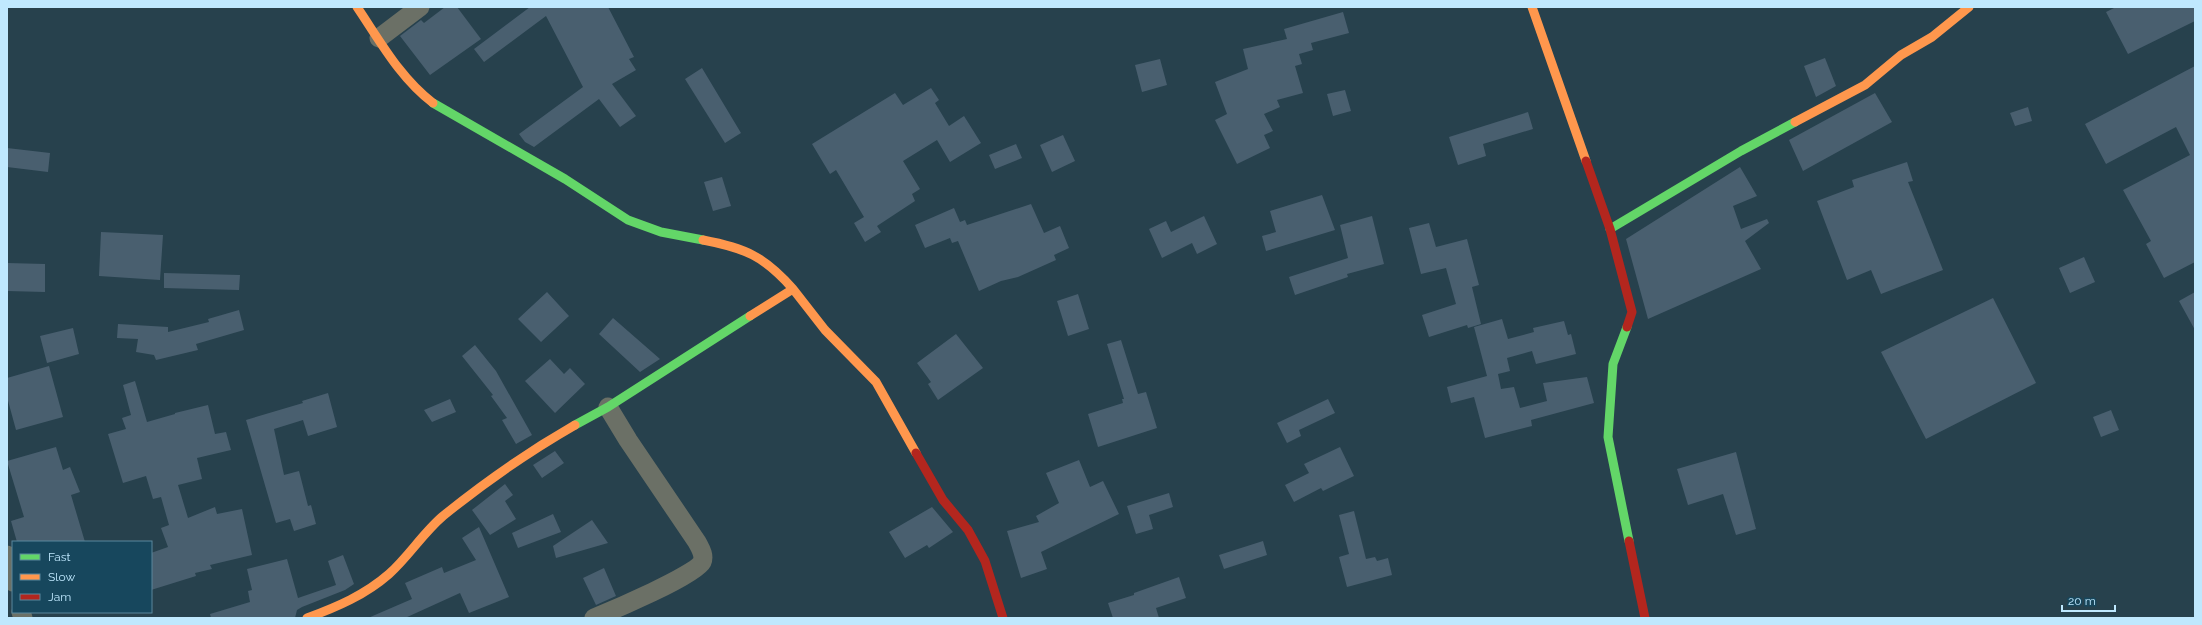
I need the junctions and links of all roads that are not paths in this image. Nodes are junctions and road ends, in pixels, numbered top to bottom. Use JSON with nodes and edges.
{"nodes":[{"id":1,"x":357,"y":7,"type":"edge"},
{"id":2,"x":420,"y":7,"type":"edge"},
{"id":3,"x":1532,"y":7,"type":"edge"},
{"id":4,"x":1969,"y":7,"type":"edge"},
{"id":5,"x":379,"y":38,"type":"junction"},
{"id":6,"x":1610,"y":229,"type":"junction"},
{"id":7,"x":793,"y":289,"type":"junction"},
{"id":8,"x":608,"y":407,"type":"junction"},
{"id":9,"x":7,"y":555,"type":"edge"},
{"id":10,"x":12,"y":578,"type":"edge"},
{"id":11,"x":307,"y":618,"type":"edge"},
{"id":12,"x":594,"y":618,"type":"edge"},
{"id":13,"x":1003,"y":618,"type":"edge"},
{"id":14,"x":1645,"y":618,"type":"edge"}],
"edges":[{"from":1,"to":5,"type":"street"},
{"from":2,"to":5,"type":"street"},
{"from":3,"to":6,"type":"street"},
{"from":4,"to":6,"type":"street"},
{"from":5,"to":7,"type":"street"},
{"from":6,"to":14,"type":"street"},
{"from":7,"to":8,"type":"street"},
{"from":7,"to":13,"type":"street"},
{"from":8,"to":11,"type":"street"},
{"from":8,"to":12,"type":"street"},
{"from":9,"to":10,"type":"street"}]}
